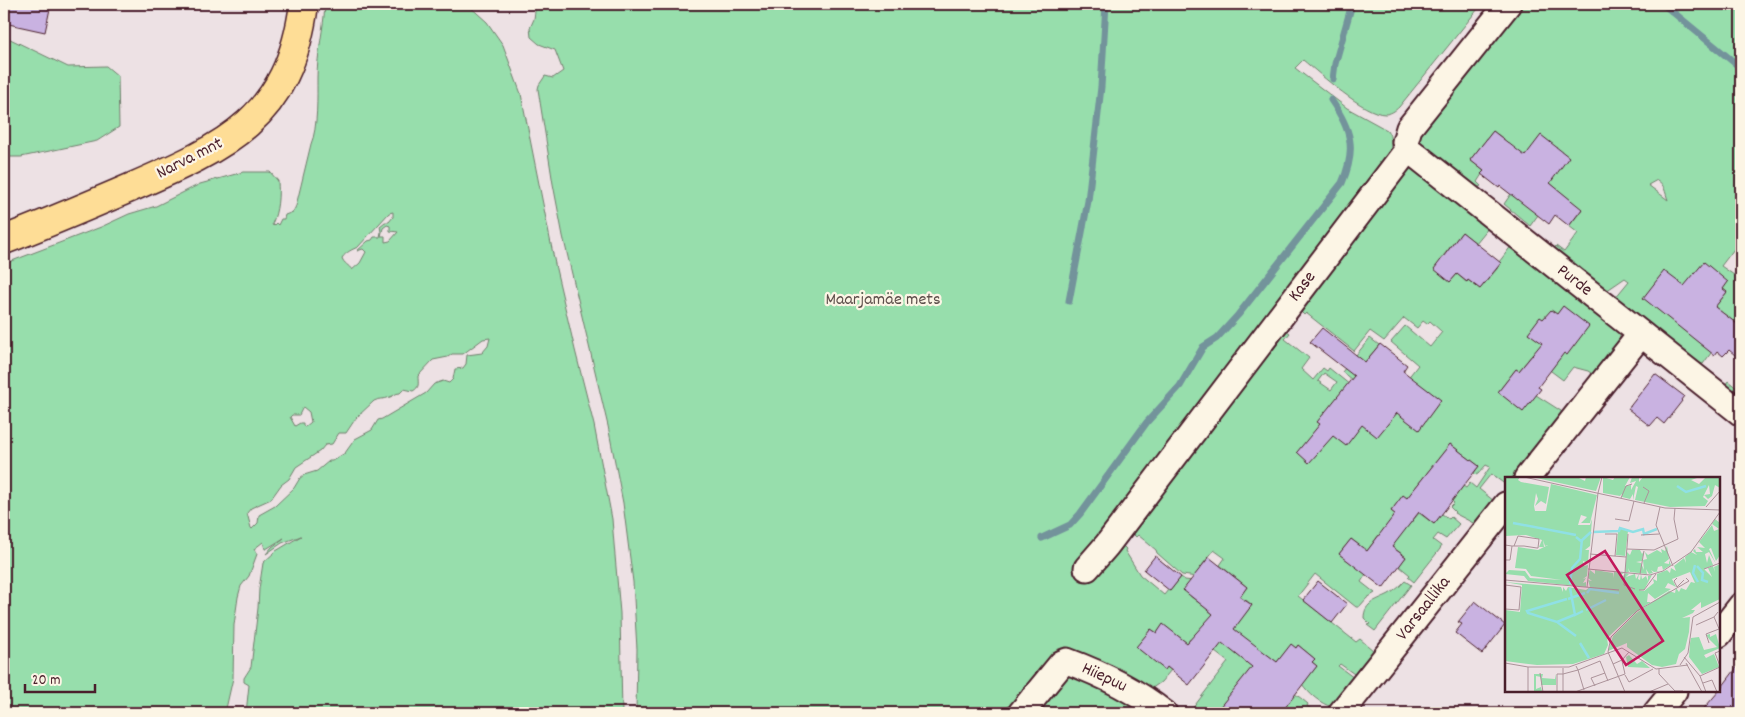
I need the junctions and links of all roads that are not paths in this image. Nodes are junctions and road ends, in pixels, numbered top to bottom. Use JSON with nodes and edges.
{"nodes":[{"id":1,"x":304,"y":4,"type":"edge"},
{"id":2,"x":1508,"y":4,"type":"edge"},
{"id":3,"x":1408,"y":150,"type":"junction"},
{"id":4,"x":4,"y":240,"type":"edge"},
{"id":5,"x":1641,"y":334,"type":"junction"},
{"id":6,"x":1741,"y":413,"type":"edge"},
{"id":7,"x":1528,"y":477,"type":"edge"},
{"id":8,"x":1505,"y":506,"type":"edge"},
{"id":9,"x":1087,"y":568,"type":"dead end"},
{"id":10,"x":1741,"y":606,"type":"edge"},
{"id":11,"x":1720,"y":633,"type":"edge"},
{"id":12,"x":1673,"y":692,"type":"edge"},
{"id":13,"x":1021,"y":713,"type":"edge"},
{"id":14,"x":1164,"y":713,"type":"edge"},
{"id":15,"x":1341,"y":713,"type":"edge"},
{"id":16,"x":1656,"y":713,"type":"edge"}],
"edges":[{"from":1,"to":4,"type":"main road","name":"Narva mnt"},
{"from":2,"to":3,"type":"street"},
{"from":3,"to":5,"type":"street","name":"Purde"},
{"from":3,"to":9,"type":"street","name":"Kase"},
{"from":5,"to":6,"type":"street","name":"Purde"},
{"from":5,"to":7,"type":"street"},
{"from":8,"to":15,"type":"street","name":"Varsaallika"},
{"from":10,"to":11,"type":"street"},
{"from":12,"to":16,"type":"street"},
{"from":13,"to":14,"type":"street","name":"Hiiepuu"}]}
